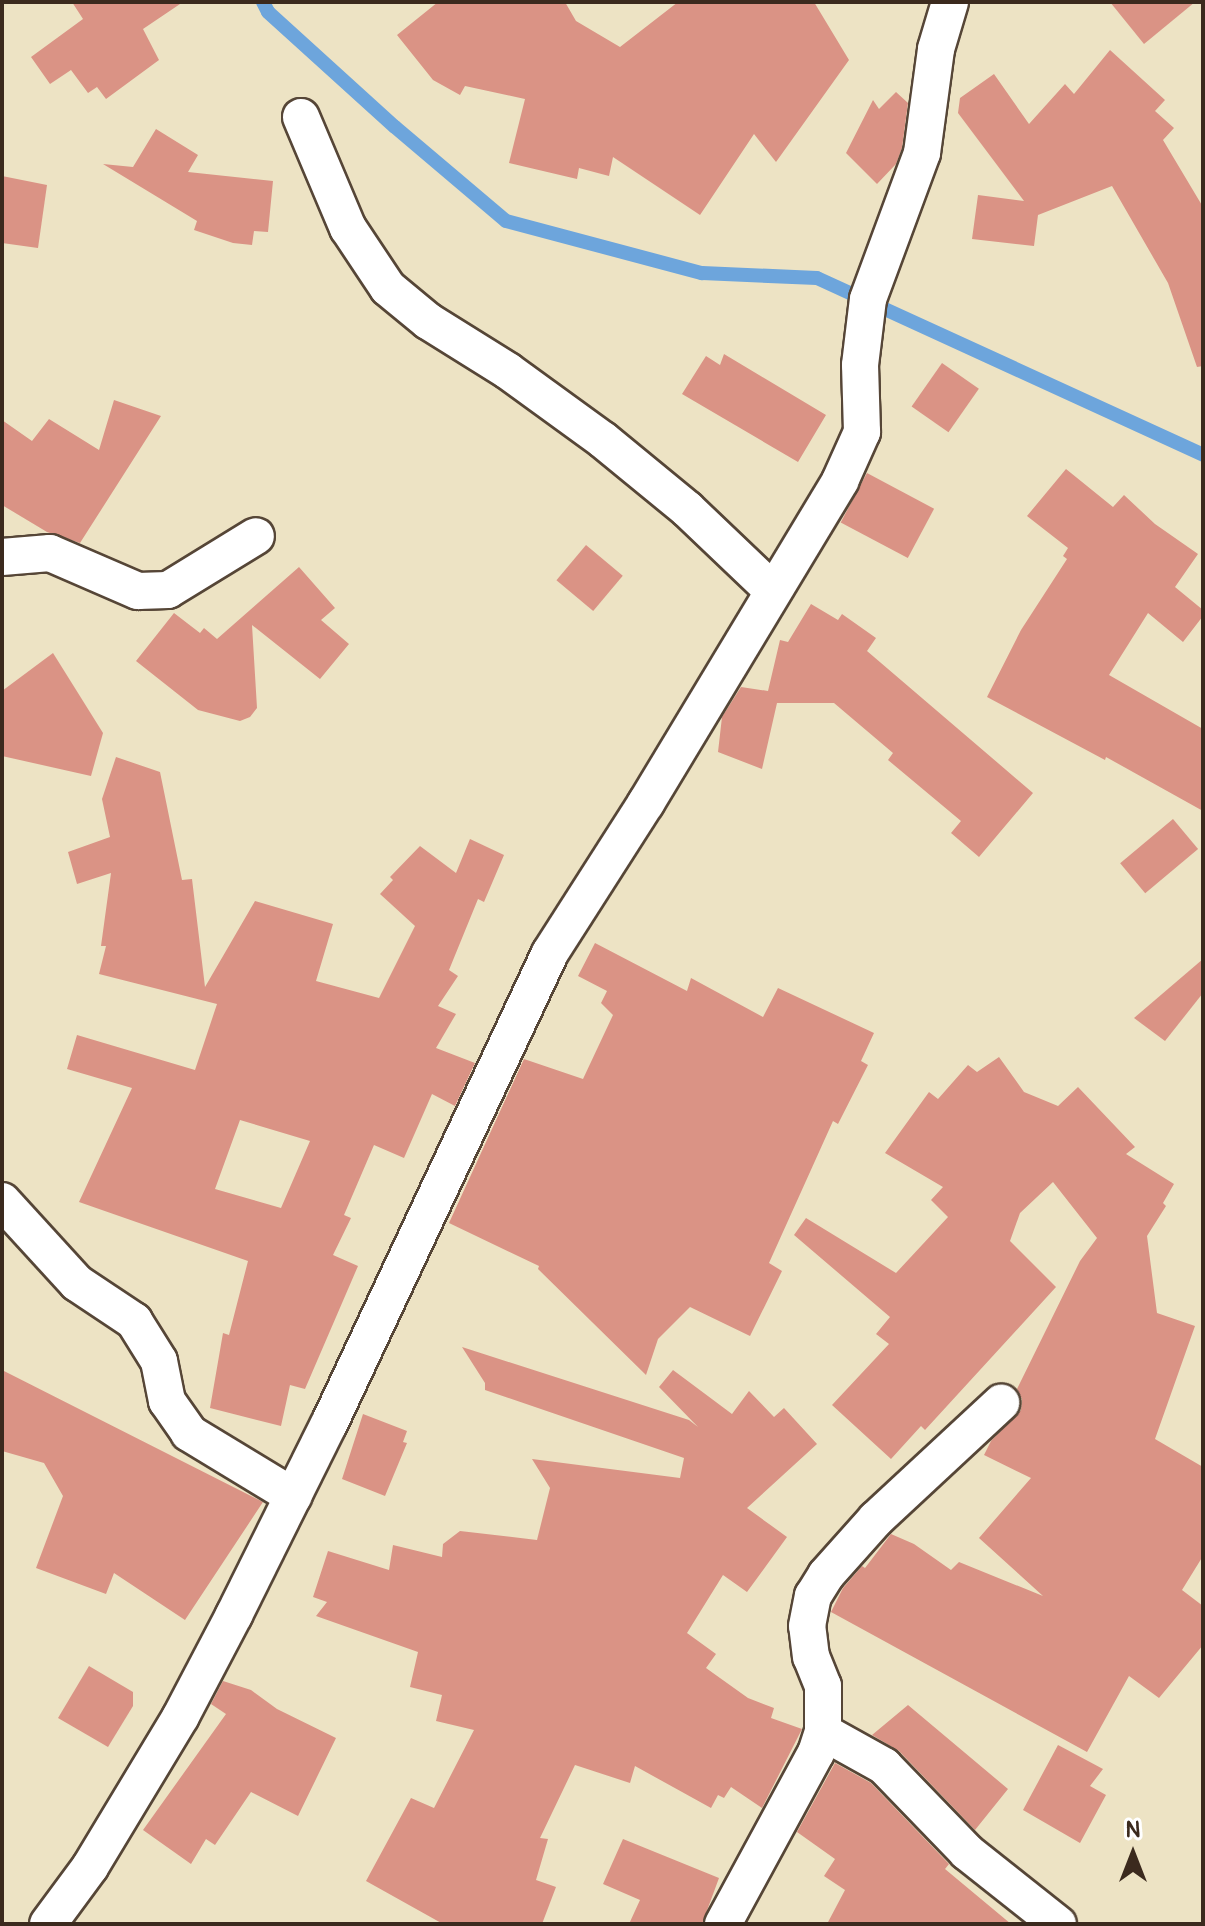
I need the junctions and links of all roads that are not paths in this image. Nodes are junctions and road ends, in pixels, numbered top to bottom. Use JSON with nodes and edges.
{"nodes":[{"id":1,"x":950,"y":2,"type":"edge"},
{"id":2,"x":301,"y":117,"type":"dead end"},
{"id":3,"x":256,"y":536,"type":"dead end"},
{"id":4,"x":2,"y":557,"type":"edge"},
{"id":5,"x":772,"y":590,"type":"junction"},
{"id":6,"x":2,"y":1201,"type":"edge"},
{"id":7,"x":1001,"y":1403,"type":"dead end"},
{"id":8,"x":293,"y":1496,"type":"junction"},
{"id":9,"x":823,"y":1732,"type":"junction"},
{"id":10,"x":48,"y":1924,"type":"edge"},
{"id":11,"x":723,"y":1924,"type":"edge"},
{"id":12,"x":1058,"y":1924,"type":"edge"}],
"edges":[{"from":1,"to":5,"type":"street"},
{"from":2,"to":5,"type":"street"},
{"from":3,"to":4,"type":"street"},
{"from":5,"to":8,"type":"street"},
{"from":6,"to":8,"type":"street"},
{"from":7,"to":9,"type":"street"},
{"from":8,"to":10,"type":"street"},
{"from":9,"to":11,"type":"street"},
{"from":9,"to":12,"type":"street"}]}
